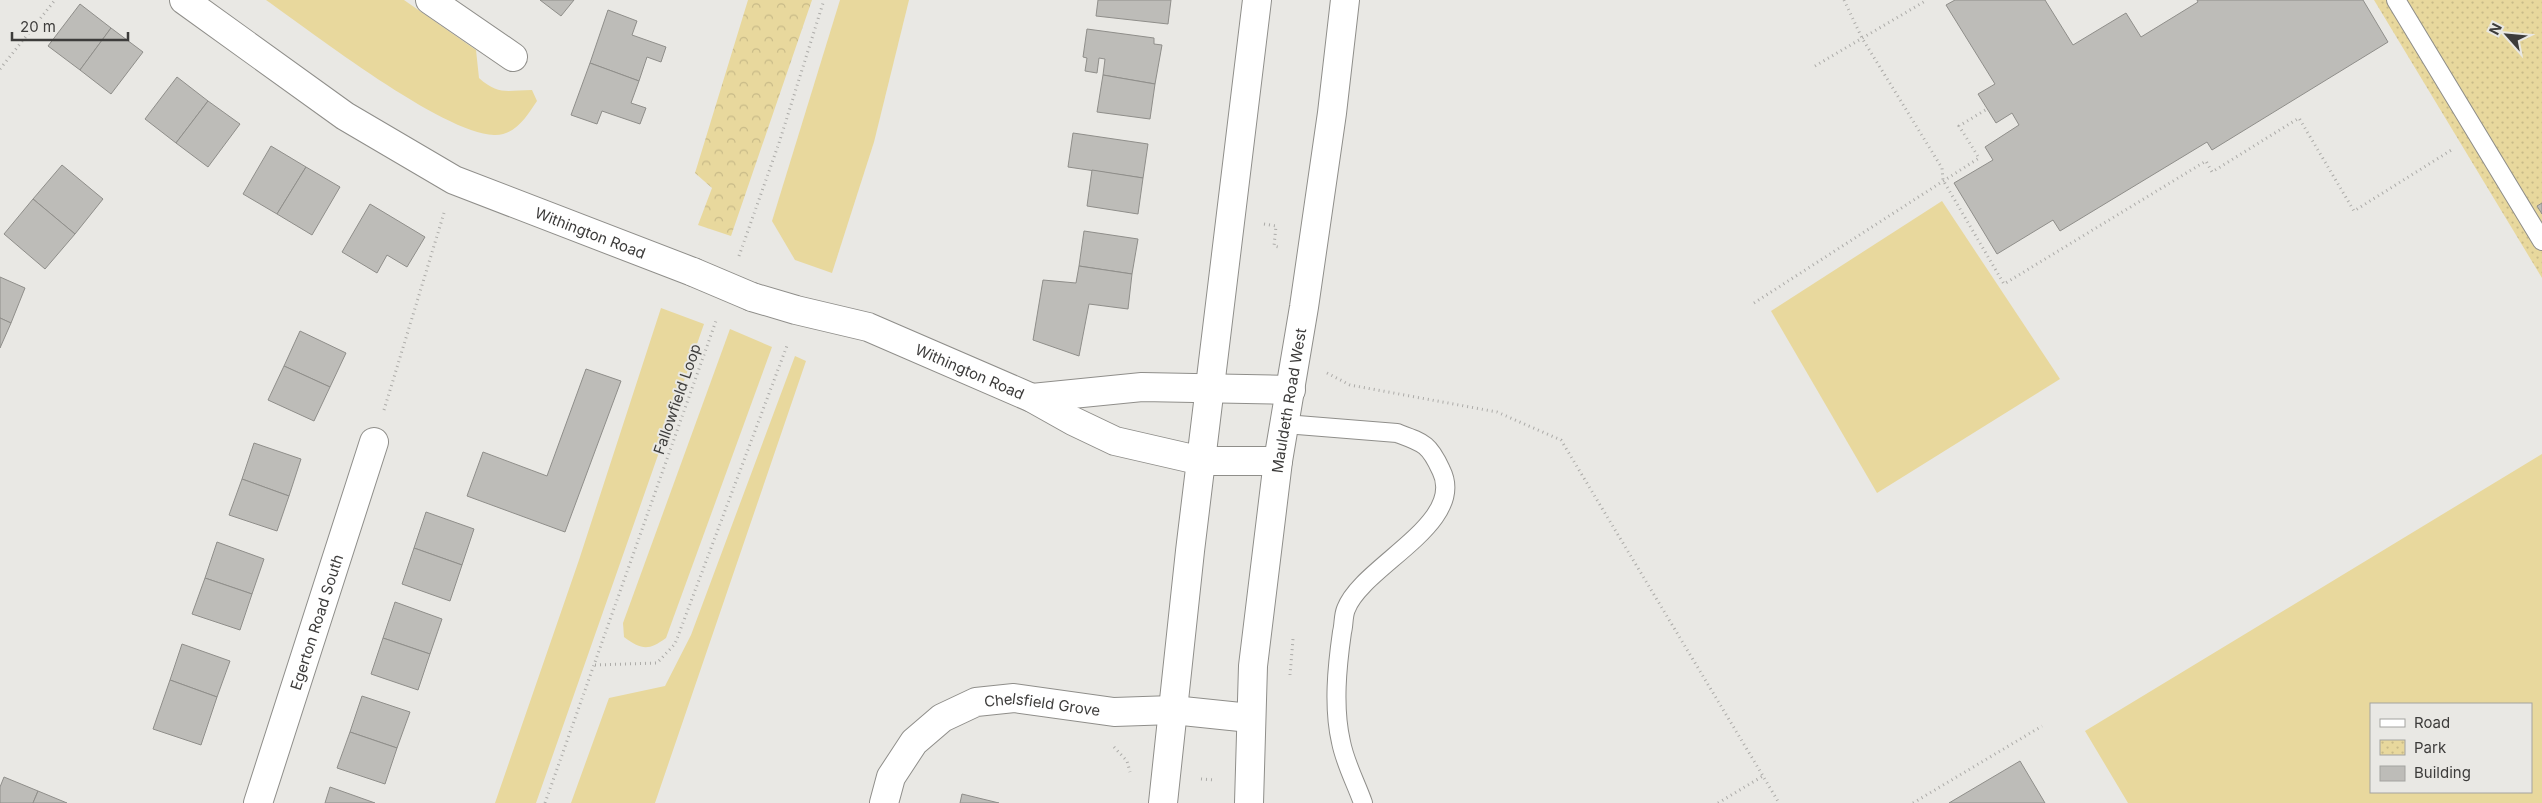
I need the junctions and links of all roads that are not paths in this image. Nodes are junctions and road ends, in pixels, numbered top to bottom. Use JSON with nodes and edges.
{"nodes":[{"id":1,"x":184,"y":0,"type":"edge"},
{"id":2,"x":430,"y":0,"type":"edge"},
{"id":3,"x":1257,"y":0,"type":"edge"},
{"id":4,"x":1344,"y":0,"type":"edge"},
{"id":5,"x":2396,"y":0,"type":"edge"},
{"id":6,"x":513,"y":57,"type":"dead end"},
{"id":7,"x":2542,"y":241,"type":"edge"},
{"id":8,"x":1208,"y":390,"type":"junction"},
{"id":9,"x":1291,"y":390,"type":"junction"},
{"id":10,"x":1032,"y":398,"type":"junction"},
{"id":11,"x":1285,"y":424,"type":"junction"},
{"id":12,"x":374,"y":442,"type":"road end"},
{"id":13,"x":1202,"y":460,"type":"junction"},
{"id":14,"x":1278,"y":461,"type":"junction"},
{"id":15,"x":1173,"y":710,"type":"junction"},
{"id":16,"x":1250,"y":718,"type":"junction"},
{"id":17,"x":258,"y":803,"type":"edge"},
{"id":18,"x":884,"y":803,"type":"edge"},
{"id":19,"x":1163,"y":803,"type":"edge"},
{"id":20,"x":1249,"y":803,"type":"edge"},
{"id":21,"x":1363,"y":803,"type":"edge"}],
"edges":[{"from":1,"to":10,"type":"street","name":"Withington Road","bridge":true},
{"from":2,"to":6,"type":"street"},
{"from":3,"to":8,"type":"street"},
{"from":4,"to":9,"type":"street","name":"Mauldeth Road West"},
{"from":5,"to":7,"type":"lane"},
{"from":8,"to":9,"type":"street","name":"Withington Road"},
{"from":8,"to":10,"type":"street","name":"Withington Road"},
{"from":8,"to":13,"type":"street"},
{"from":9,"to":11,"type":"street","name":"Mauldeth Road West"},
{"from":10,"to":13,"type":"street","name":"Withington Road"},
{"from":11,"to":14,"type":"street","name":"Mauldeth Road West"},
{"from":11,"to":21,"type":"lane"},
{"from":12,"to":17,"type":"street","name":"Egerton Road South"},
{"from":13,"to":14,"type":"street","name":"Withington Road"},
{"from":13,"to":15,"type":"street"},
{"from":14,"to":16,"type":"street","name":"Mauldeth Road West"},
{"from":15,"to":16,"type":"street","name":"Chelsfield Grove"},
{"from":15,"to":18,"type":"street","name":"Chelsfield Grove"},
{"from":15,"to":19,"type":"street"},
{"from":16,"to":20,"type":"street","name":"Mauldeth Road West"}]}
